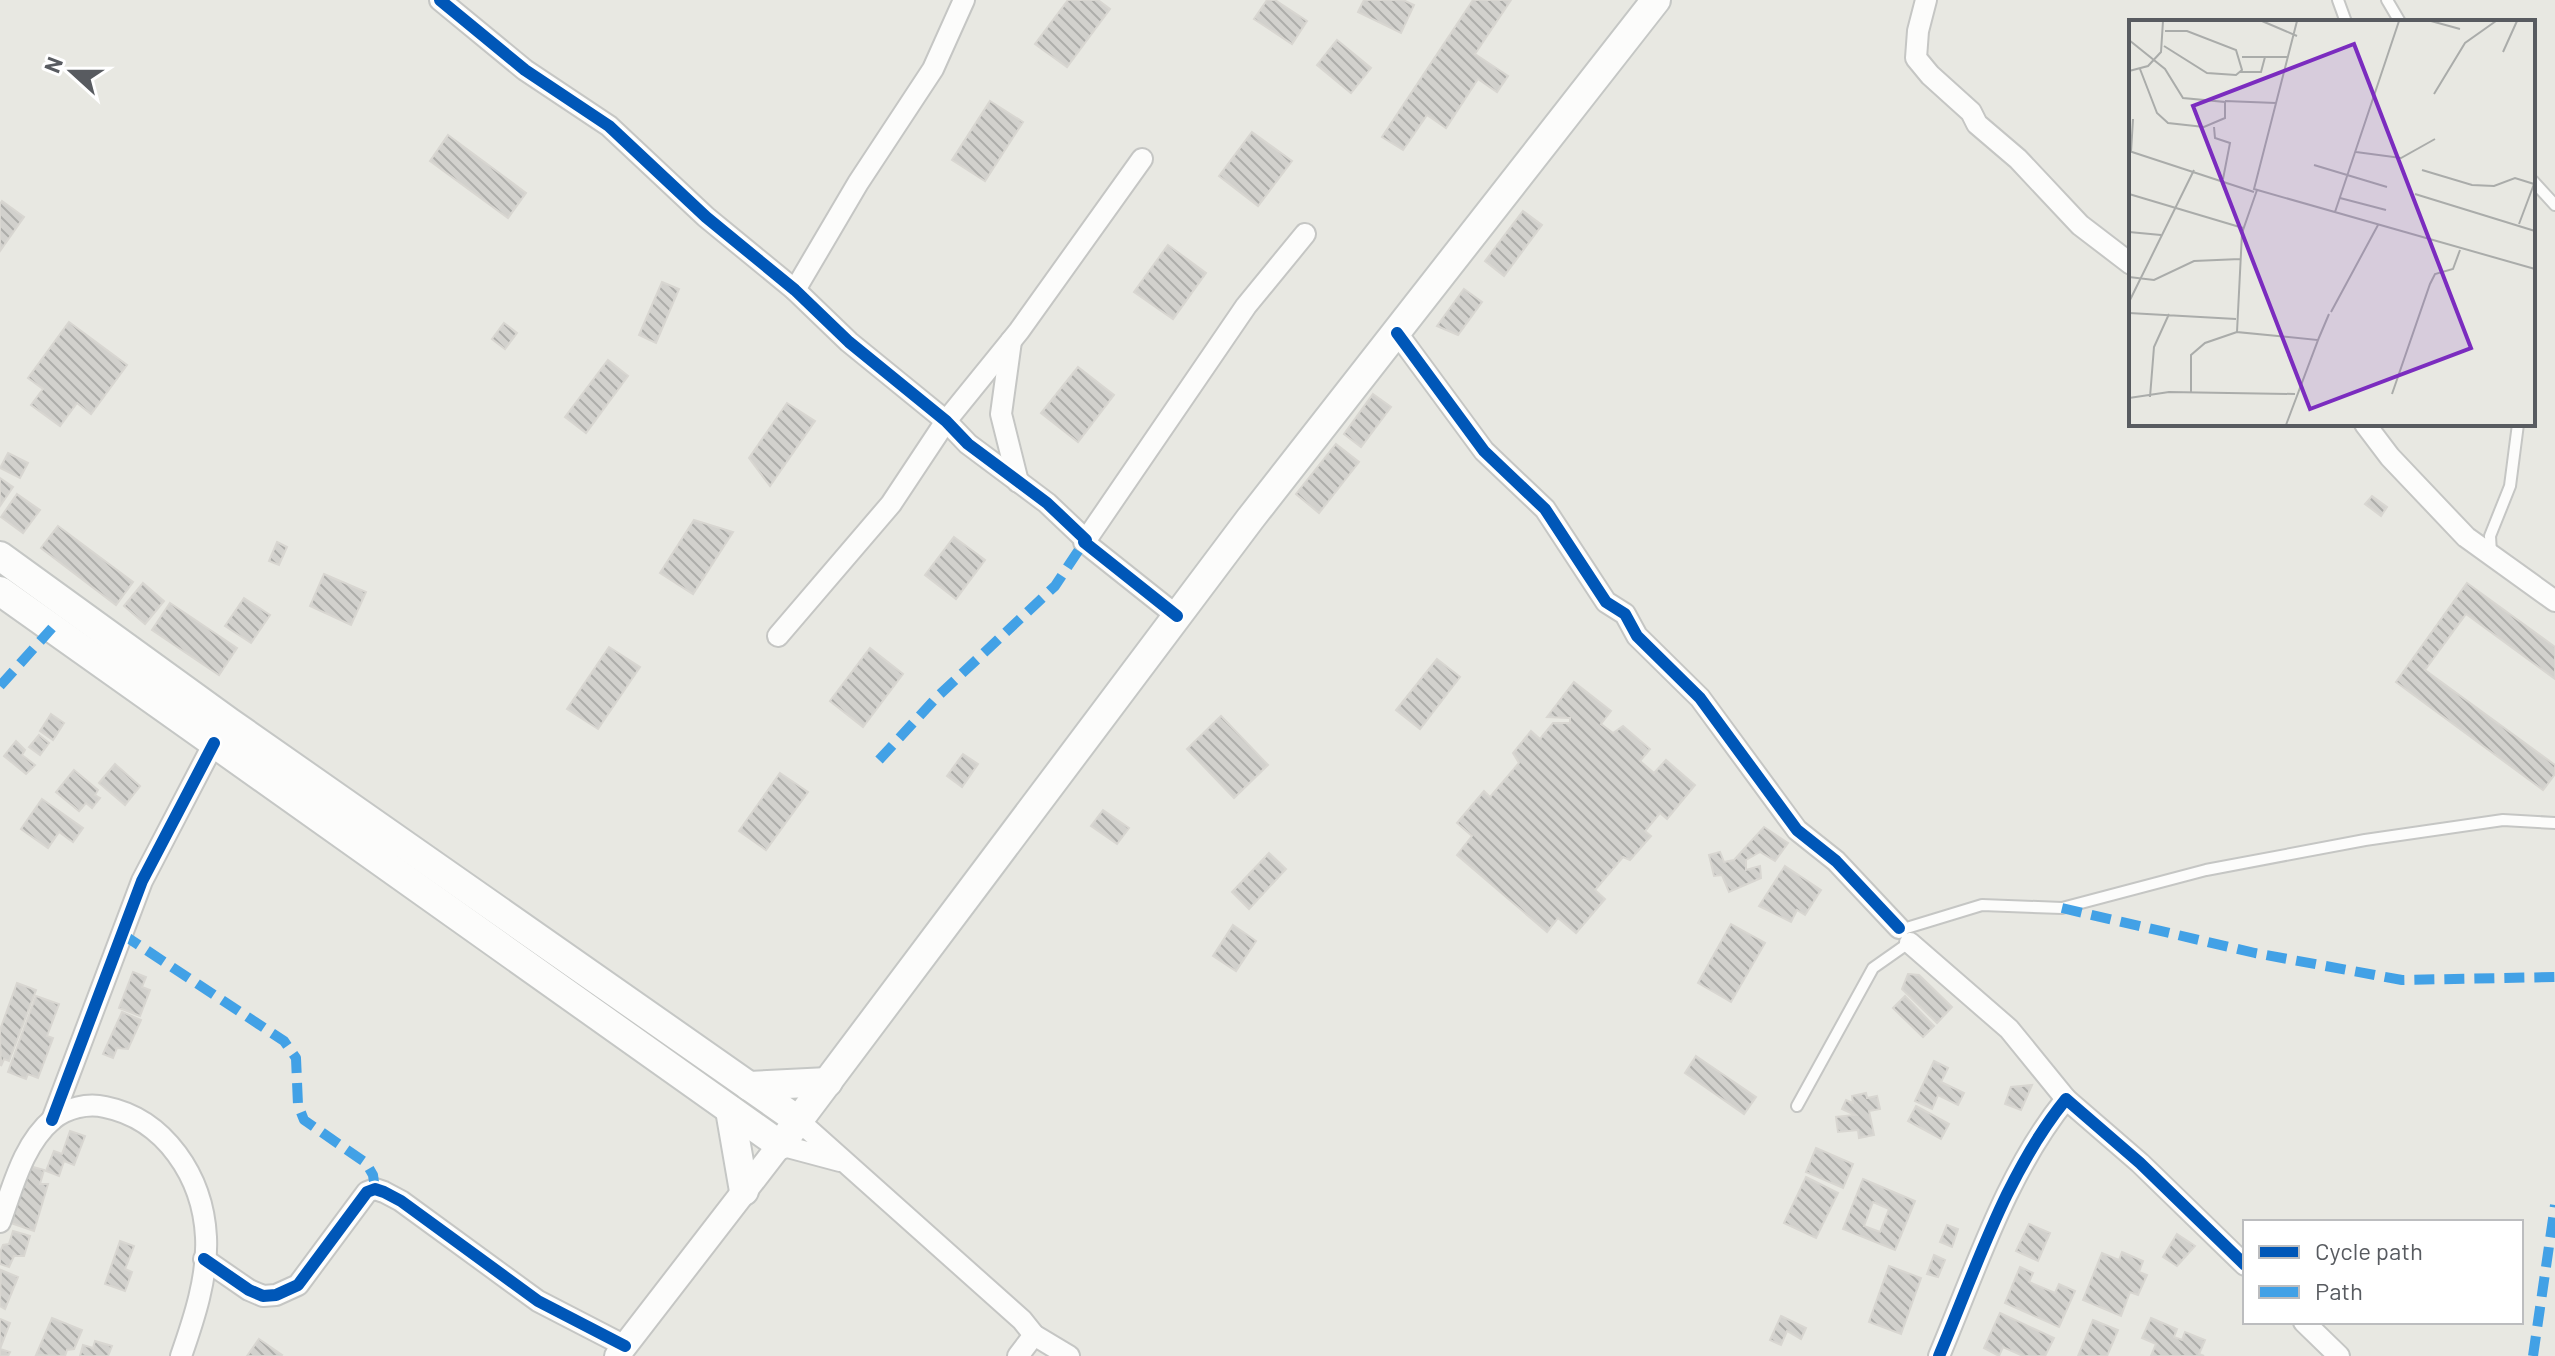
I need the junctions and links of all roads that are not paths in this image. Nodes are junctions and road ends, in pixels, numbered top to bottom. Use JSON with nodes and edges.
{"nodes":[{"id":1,"x":440,"y":0,"type":"edge"},
{"id":2,"x":964,"y":0,"type":"edge"},
{"id":3,"x":1656,"y":0,"type":"edge"},
{"id":4,"x":1926,"y":0,"type":"edge"},
{"id":5,"x":2338,"y":0,"type":"edge"},
{"id":6,"x":2387,"y":0,"type":"edge"},
{"id":7,"x":2345,"y":20,"type":"edge"},
{"id":8,"x":2399,"y":20,"type":"edge"},
{"id":9,"x":1142,"y":159,"type":"dead end"},
{"id":10,"x":2535,"y":183,"type":"edge"},
{"id":11,"x":2555,"y":205,"type":"edge"},
{"id":12,"x":1305,"y":234,"type":"dead end"},
{"id":13,"x":2129,"y":262,"type":"edge"},
{"id":14,"x":795,"y":290,"type":"junction"},
{"id":15,"x":1397,"y":333,"type":"junction"},
{"id":16,"x":1011,"y":340,"type":"junction"},
{"id":17,"x":946,"y":421,"type":"junction"},
{"id":18,"x":2367,"y":426,"type":"edge"},
{"id":19,"x":2518,"y":426,"type":"edge"},
{"id":20,"x":1018,"y":482,"type":"junction"},
{"id":21,"x":1086,"y":540,"type":"junction"},
{"id":22,"x":2492,"y":555,"type":"junction"},
{"id":23,"x":0,"y":556,"type":"edge"},
{"id":24,"x":0,"y":591,"type":"edge"},
{"id":25,"x":2555,"y":601,"type":"edge"},
{"id":26,"x":1177,"y":616,"type":"junction"},
{"id":27,"x":778,"y":636,"type":"dead end"},
{"id":28,"x":214,"y":743,"type":"junction"},
{"id":29,"x":348,"y":821,"type":"junction"},
{"id":30,"x":2555,"y":823,"type":"edge"},
{"id":31,"x":1904,"y":936,"type":"junction"},
{"id":32,"x":828,"y":1082,"type":"junction"},
{"id":33,"x":749,"y":1086,"type":"junction"},
{"id":34,"x":2066,"y":1099,"type":"junction"},
{"id":35,"x":1797,"y":1106,"type":"dead end"},
{"id":36,"x":730,"y":1110,"type":"junction"},
{"id":37,"x":52,"y":1120,"type":"junction"},
{"id":38,"x":799,"y":1121,"type":"junction"},
{"id":39,"x":780,"y":1145,"type":"junction"},
{"id":40,"x":843,"y":1162,"type":"junction"},
{"id":41,"x":744,"y":1191,"type":"junction"},
{"id":42,"x":0,"y":1222,"type":"edge"},
{"id":43,"x":204,"y":1259,"type":"junction"},
{"id":44,"x":2243,"y":1263,"type":"edge"},
{"id":45,"x":2306,"y":1324,"type":"edge"},
{"id":46,"x":1034,"y":1335,"type":"junction"},
{"id":47,"x":621,"y":1351,"type":"edge"},
{"id":48,"x":181,"y":1356,"type":"edge"},
{"id":49,"x":1018,"y":1356,"type":"edge"},
{"id":50,"x":1069,"y":1356,"type":"edge"},
{"id":51,"x":1939,"y":1356,"type":"edge"},
{"id":52,"x":2339,"y":1356,"type":"edge"}],
"edges":[{"from":1,"to":14,"type":"street"},
{"from":2,"to":14,"type":"street"},
{"from":3,"to":15,"type":"main road"},
{"from":4,"to":13,"type":"street"},
{"from":5,"to":7,"type":"lane"},
{"from":6,"to":8,"type":"lane"},
{"from":9,"to":16,"type":"street"},
{"from":10,"to":11,"type":"lane"},
{"from":12,"to":21,"type":"street"},
{"from":14,"to":17,"type":"street"},
{"from":15,"to":26,"type":"main road"},
{"from":15,"to":31,"type":"street"},
{"from":16,"to":17,"type":"street"},
{"from":16,"to":20,"type":"street"},
{"from":17,"to":20,"type":"street"},
{"from":17,"to":27,"type":"street"},
{"from":18,"to":22,"type":"street"},
{"from":19,"to":22,"type":"lane"},
{"from":20,"to":21,"type":"street"},
{"from":21,"to":26,"type":"street"},
{"from":22,"to":25,"type":"street"},
{"from":23,"to":29,"type":"main road"},
{"from":24,"to":28,"type":"main road"},
{"from":26,"to":32,"type":"main road"},
{"from":28,"to":29,"type":"main road"},
{"from":28,"to":37,"type":"street"},
{"from":29,"to":33,"type":"main road"},
{"from":29,"to":36,"type":"main road"},
{"from":30,"to":31,"type":"lane"},
{"from":31,"to":34,"type":"street"},
{"from":31,"to":35,"type":"lane"},
{"from":32,"to":33,"type":"main road"},
{"from":32,"to":38,"type":"main road"},
{"from":33,"to":38,"type":"main road"},
{"from":34,"to":44,"type":"street"},
{"from":34,"to":51,"type":"street"},
{"from":36,"to":39,"type":"main road"},
{"from":36,"to":41,"type":"main road"},
{"from":37,"to":42,"type":"street"},
{"from":37,"to":43,"type":"street"},
{"from":38,"to":39,"type":"main road"},
{"from":38,"to":40,"type":"street"},
{"from":39,"to":40,"type":"street"},
{"from":39,"to":41,"type":"street"},
{"from":40,"to":46,"type":"street"},
{"from":41,"to":47,"type":"street"},
{"from":43,"to":47,"type":"street"},
{"from":43,"to":48,"type":"street"},
{"from":45,"to":52,"type":"street"},
{"from":46,"to":49,"type":"street"},
{"from":46,"to":50,"type":"street"}]}
